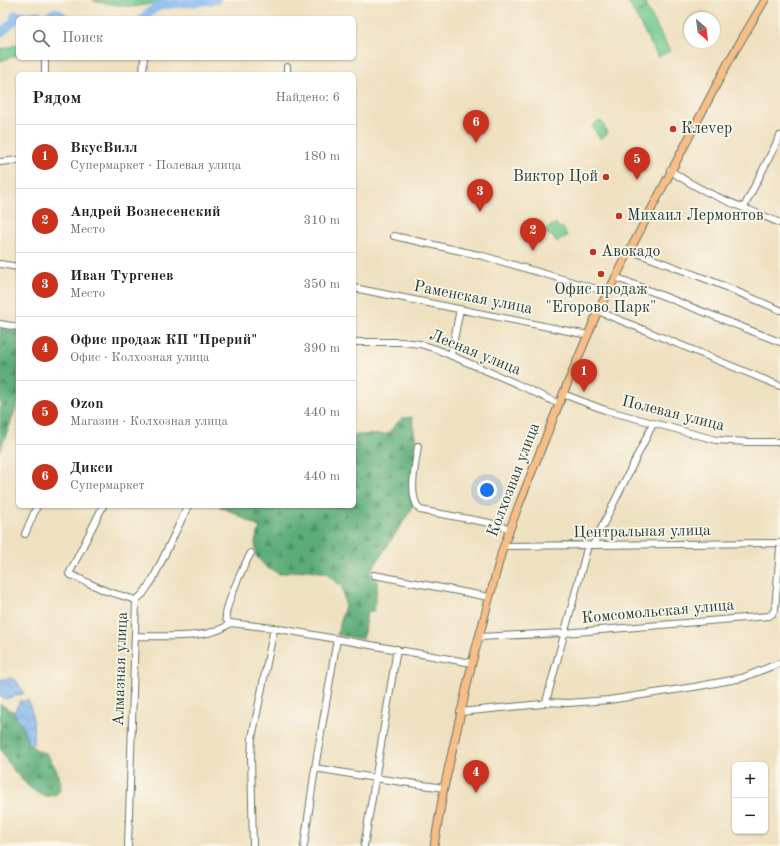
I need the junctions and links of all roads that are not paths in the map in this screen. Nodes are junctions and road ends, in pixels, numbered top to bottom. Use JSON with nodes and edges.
{"nodes":[{"id":1,"x":765,"y":0,"type":"edge"},
{"id":2,"x":45,"y":60,"type":"edge"},
{"id":3,"x":144,"y":60,"type":"edge"},
{"id":4,"x":45,"y":72,"type":"edge"},
{"id":5,"x":143,"y":72,"type":"edge"},
{"id":6,"x":780,"y":138,"type":"edge"},
{"id":7,"x":16,"y":160,"type":"edge"},
{"id":8,"x":0,"y":162,"type":"edge"},
{"id":9,"x":670,"y":170,"type":"junction"},
{"id":10,"x":744,"y":207,"type":"junction"},
{"id":11,"x":780,"y":223,"type":"edge"},
{"id":12,"x":394,"y":236,"type":"dead end"},
{"id":13,"x":629,"y":250,"type":"junction"},
{"id":14,"x":0,"y":264,"type":"edge"},
{"id":15,"x":16,"y":267,"type":"edge"},
{"id":16,"x":615,"y":277,"type":"junction"},
{"id":17,"x":356,"y":288,"type":"edge"},
{"id":18,"x":607,"y":292,"type":"junction"},
{"id":19,"x":460,"y":309,"type":"junction"},
{"id":20,"x":780,"y":310,"type":"edge"},
{"id":21,"x":598,"y":311,"type":"junction"},
{"id":22,"x":0,"y":324,"type":"edge"},
{"id":23,"x":16,"y":327,"type":"edge"},
{"id":24,"x":588,"y":335,"type":"junction"},
{"id":25,"x":356,"y":342,"type":"edge"},
{"id":26,"x":780,"y":342,"type":"edge"},
{"id":27,"x":451,"y":355,"type":"junction"},
{"id":28,"x":780,"y":386,"type":"edge"},
{"id":29,"x":563,"y":394,"type":"junction"},
{"id":30,"x":559,"y":404,"type":"junction"},
{"id":31,"x":653,"y":424,"type":"junction"},
{"id":32,"x":780,"y":442,"type":"edge"},
{"id":33,"x":418,"y":446,"type":"dead end"},
{"id":34,"x":36,"y":508,"type":"edge"},
{"id":35,"x":102,"y":508,"type":"edge"},
{"id":36,"x":187,"y":508,"type":"edge"},
{"id":37,"x":510,"y":529,"type":"junction"},
{"id":38,"x":25,"y":534,"type":"dead end"},
{"id":39,"x":780,"y":543,"type":"edge"},
{"id":40,"x":590,"y":545,"type":"junction"},
{"id":41,"x":504,"y":546,"type":"junction"},
{"id":42,"x":780,"y":549,"type":"edge"},
{"id":43,"x":251,"y":553,"type":"dead end"},
{"id":44,"x":374,"y":575,"type":"dead end"},
{"id":45,"x":489,"y":597,"type":"junction"},
{"id":46,"x":136,"y":600,"type":"junction"},
{"id":47,"x":230,"y":623,"type":"junction"},
{"id":48,"x":274,"y":628,"type":"junction"},
{"id":49,"x":564,"y":633,"type":"junction"},
{"id":50,"x":136,"y":636,"type":"junction"},
{"id":51,"x":479,"y":637,"type":"junction"},
{"id":52,"x":337,"y":639,"type":"junction"},
{"id":53,"x":397,"y":649,"type":"junction"},
{"id":54,"x":472,"y":663,"type":"junction"},
{"id":55,"x":780,"y":663,"type":"edge"},
{"id":56,"x":546,"y":702,"type":"junction"},
{"id":57,"x":460,"y":712,"type":"junction"},
{"id":58,"x":315,"y":768,"type":"junction"},
{"id":59,"x":375,"y":778,"type":"junction"},
{"id":60,"x":444,"y":788,"type":"junction"},
{"id":61,"x":128,"y":846,"type":"edge"},
{"id":62,"x":253,"y":846,"type":"edge"},
{"id":63,"x":304,"y":846,"type":"edge"},
{"id":64,"x":364,"y":846,"type":"edge"},
{"id":65,"x":434,"y":846,"type":"edge"}],
"edges":[{"from":1,"to":9,"type":"main road","name":"Колхозная улица"},
{"from":2,"to":4,"type":"street"},
{"from":3,"to":5,"type":"street"},
{"from":6,"to":10,"type":"street"},
{"from":7,"to":8,"type":"street"},
{"from":9,"to":10,"type":"street"},
{"from":9,"to":13,"type":"main road","name":"Колхозная улица"},
{"from":10,"to":11,"type":"street"},
{"from":12,"to":18,"type":"street"},
{"from":13,"to":16,"type":"main road","name":"Колхозная улица"},
{"from":13,"to":20,"type":"street"},
{"from":14,"to":15,"type":"street"},
{"from":16,"to":18,"type":"main road","name":"Колхозная улица"},
{"from":16,"to":26,"type":"street"},
{"from":17,"to":19,"type":"street","name":"Раменская улица"},
{"from":18,"to":21,"type":"main road","name":"Колхозная улица"},
{"from":19,"to":24,"type":"street","name":"Раменская улица"},
{"from":19,"to":27,"type":"street"},
{"from":21,"to":24,"type":"main road","name":"Колхозная улица"},
{"from":21,"to":28,"type":"street"},
{"from":22,"to":23,"type":"street"},
{"from":24,"to":29,"type":"main road","name":"Колхозная улица"},
{"from":25,"to":27,"type":"street","name":"Лесная улица"},
{"from":27,"to":30,"type":"street","name":"Лесная улица"},
{"from":29,"to":30,"type":"main road","name":"Колхозная улица"},
{"from":29,"to":31,"type":"street","name":"Полевая улица"},
{"from":30,"to":37,"type":"main road","name":"Колхозная улица"},
{"from":31,"to":32,"type":"street","name":"Полевая улица"},
{"from":31,"to":40,"type":"street"},
{"from":33,"to":37,"type":"street"},
{"from":34,"to":38,"type":"street"},
{"from":35,"to":46,"type":"street"},
{"from":36,"to":46,"type":"street","name":"Алмазная улица"},
{"from":37,"to":41,"type":"main road","name":"Колхозная улица"},
{"from":39,"to":40,"type":"street","name":"Центральная улица"},
{"from":40,"to":41,"type":"street","name":"Центральная улица"},
{"from":40,"to":49,"type":"street"},
{"from":41,"to":45,"type":"main road","name":"Колхозная улица"},
{"from":42,"to":49,"type":"street","name":"Комсомольская улица"},
{"from":43,"to":47,"type":"street"},
{"from":44,"to":45,"type":"street"},
{"from":45,"to":51,"type":"main road","name":"Колхозная улица"},
{"from":46,"to":50,"type":"street","name":"Алмазная улица"},
{"from":47,"to":48,"type":"street"},
{"from":47,"to":50,"type":"street"},
{"from":48,"to":52,"type":"street"},
{"from":48,"to":62,"type":"street"},
{"from":49,"to":51,"type":"street","name":"Комсомольская улица"},
{"from":49,"to":56,"type":"street"},
{"from":50,"to":61,"type":"street","name":"Алмазная улица"},
{"from":51,"to":54,"type":"main road","name":"Колхозная улица"},
{"from":52,"to":53,"type":"street"},
{"from":52,"to":58,"type":"street"},
{"from":53,"to":54,"type":"street"},
{"from":53,"to":59,"type":"street"},
{"from":54,"to":57,"type":"main road","name":"Колхозная улица"},
{"from":55,"to":56,"type":"street"},
{"from":56,"to":57,"type":"street"},
{"from":57,"to":60,"type":"main road","name":"Колхозная улица"},
{"from":58,"to":59,"type":"street"},
{"from":58,"to":63,"type":"street"},
{"from":59,"to":60,"type":"street"},
{"from":59,"to":64,"type":"street"},
{"from":60,"to":65,"type":"main road","name":"Колхозная улица"}]}
